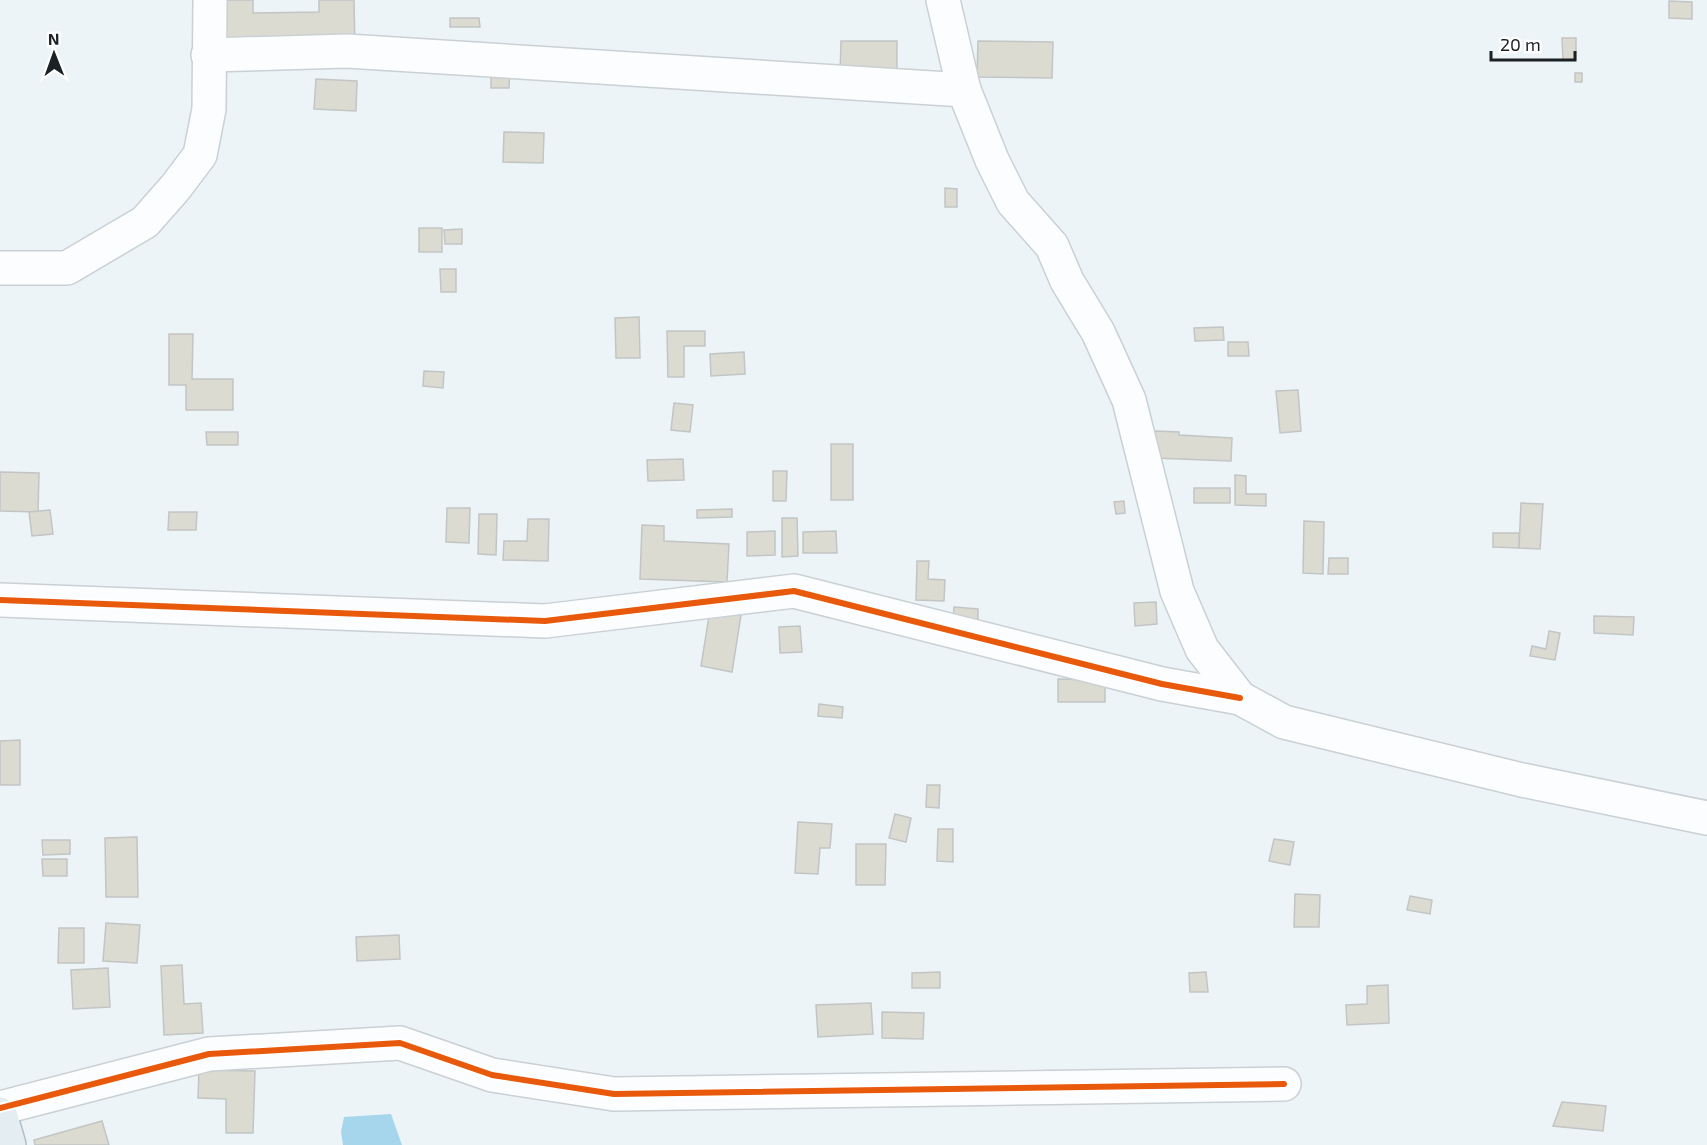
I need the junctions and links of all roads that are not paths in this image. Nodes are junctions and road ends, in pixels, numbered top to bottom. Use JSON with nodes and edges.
{"nodes":[{"id":1,"x":210,"y":0,"type":"edge"},
{"id":2,"x":944,"y":0,"type":"edge"},
{"id":3,"x":208,"y":55,"type":"junction"},
{"id":4,"x":964,"y":90,"type":"junction"},
{"id":5,"x":0,"y":268,"type":"edge"},
{"id":6,"x":0,"y":600,"type":"edge"},
{"id":7,"x":1240,"y":698,"type":"junction"},
{"id":8,"x":1707,"y":818,"type":"edge"},
{"id":9,"x":1284,"y":1084,"type":"dead end"},
{"id":10,"x":0,"y":1108,"type":"edge"},
{"id":11,"x":0,"y":1114,"type":"edge"},
{"id":12,"x":9,"y":1145,"type":"edge"}],
"edges":[{"from":1,"to":3,"type":"street"},
{"from":2,"to":4,"type":"street"},
{"from":3,"to":4,"type":"street"},
{"from":3,"to":5,"type":"street"},
{"from":4,"to":7,"type":"street"},
{"from":6,"to":7,"type":"street"},
{"from":7,"to":8,"type":"street"},
{"from":9,"to":10,"type":"street"},
{"from":11,"to":12,"type":"highway"}]}
